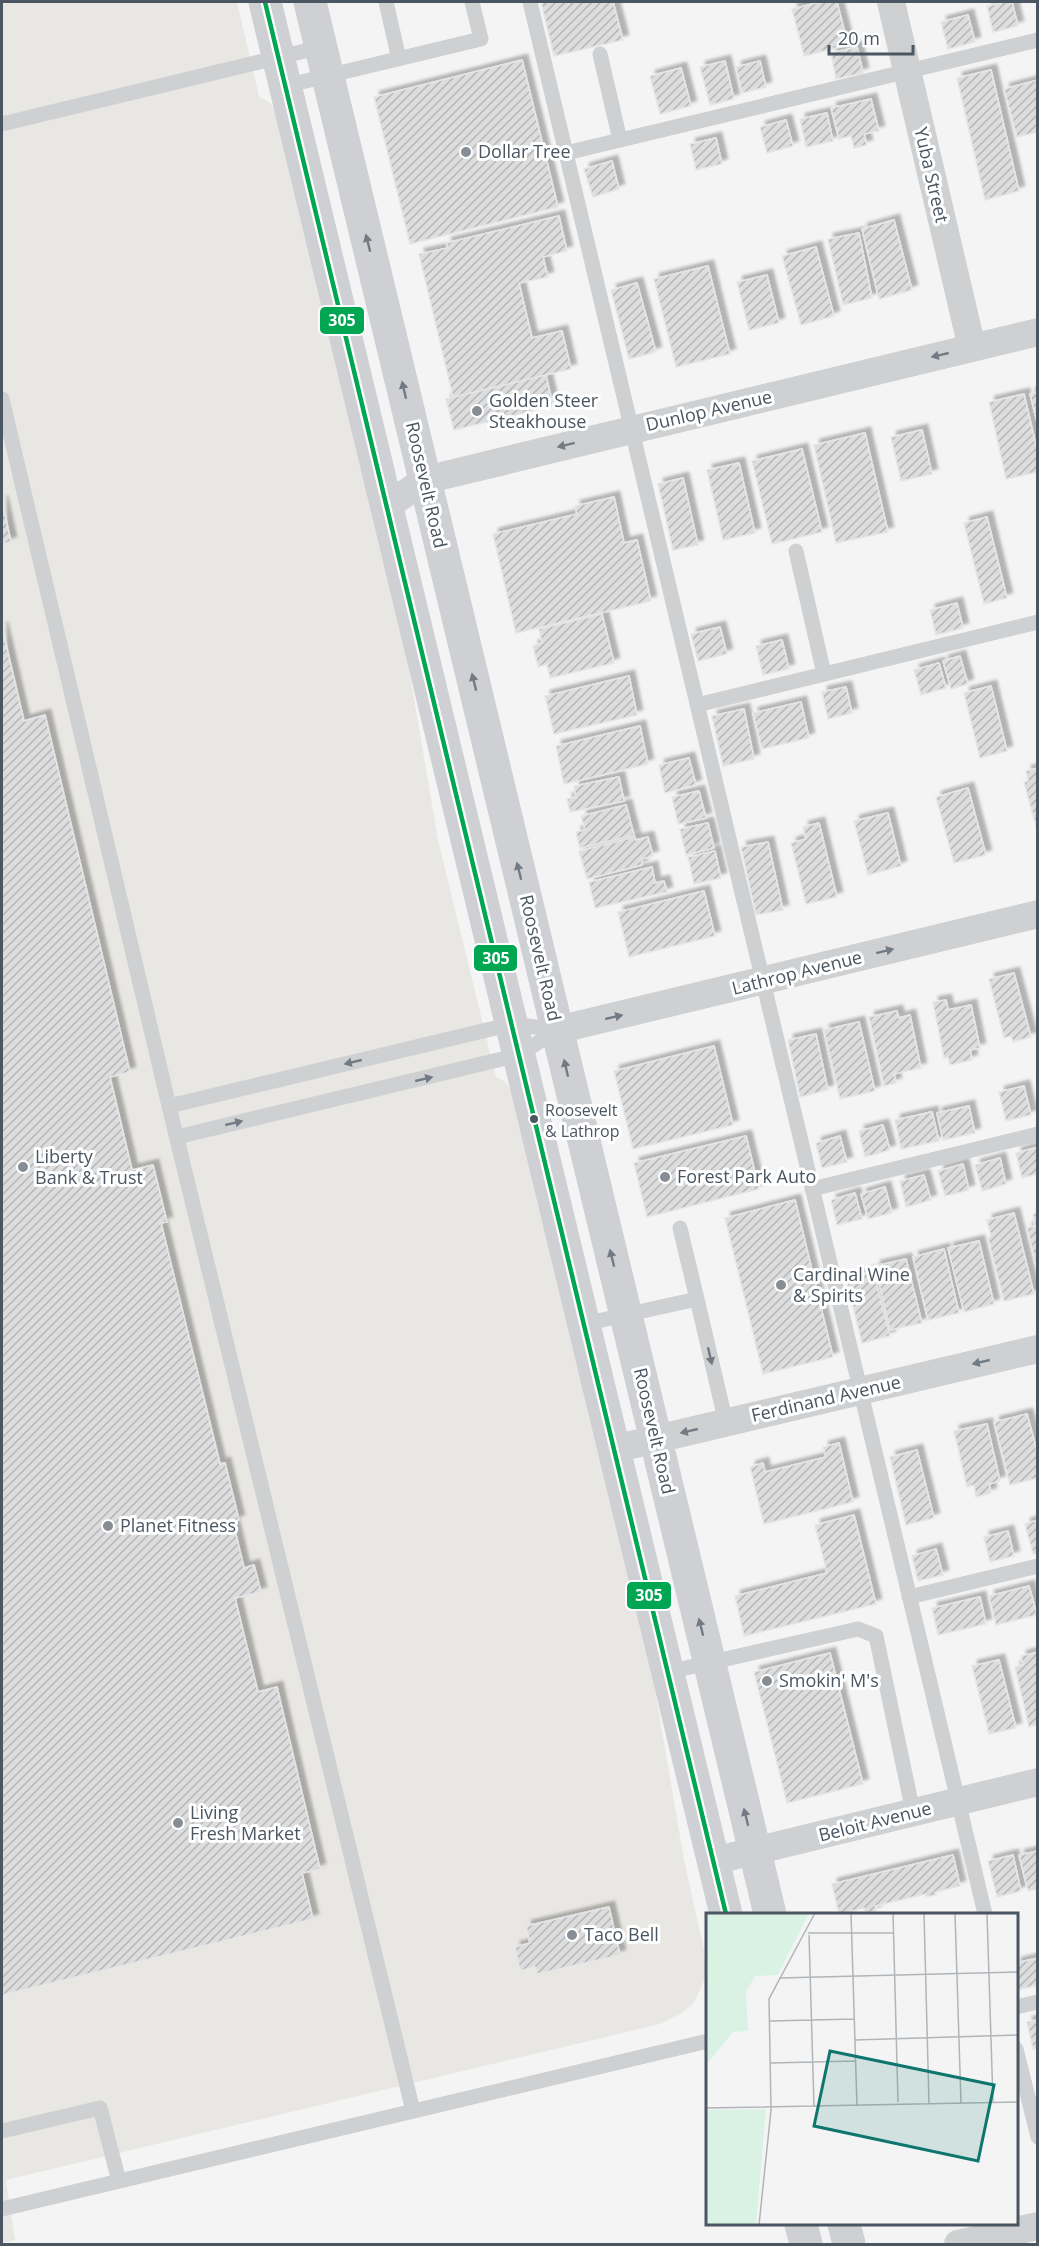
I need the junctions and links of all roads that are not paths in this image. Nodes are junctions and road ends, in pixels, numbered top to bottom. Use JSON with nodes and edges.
{"nodes":[{"id":1,"x":265,"y":2,"type":"edge"},
{"id":2,"x":310,"y":2,"type":"edge"},
{"id":3,"x":386,"y":2,"type":"edge"},
{"id":4,"x":472,"y":2,"type":"edge"},
{"id":5,"x":530,"y":2,"type":"edge"},
{"id":6,"x":891,"y":2,"type":"edge"},
{"id":7,"x":1038,"y":40,"type":"edge"},
{"id":8,"x":600,"y":54,"type":"dead end"},
{"id":9,"x":399,"y":59,"type":"junction"},
{"id":10,"x":325,"y":61,"type":"junction"},
{"id":11,"x":282,"y":71,"type":"junction"},
{"id":12,"x":907,"y":71,"type":"junction"},
{"id":13,"x":2,"y":124,"type":"edge"},
{"id":14,"x":620,"y":140,"type":"junction"},
{"id":15,"x":566,"y":153,"type":"junction"},
{"id":16,"x":1038,"y":332,"type":"edge"},
{"id":17,"x":972,"y":348,"type":"junction"},
{"id":18,"x":2,"y":399,"type":"edge"},
{"id":19,"x":632,"y":429,"type":"junction"},
{"id":20,"x":425,"y":480,"type":"junction"},
{"id":21,"x":387,"y":506,"type":"junction"},
{"id":22,"x":796,"y":551,"type":"dead end"},
{"id":23,"x":1038,"y":622,"type":"edge"},
{"id":24,"x":824,"y":674,"type":"junction"},
{"id":25,"x":697,"y":705,"type":"junction"},
{"id":26,"x":1038,"y":914,"type":"edge"},
{"id":27,"x":763,"y":981,"type":"junction"},
{"id":28,"x":512,"y":1024,"type":"junction"},
{"id":29,"x":557,"y":1030,"type":"junction"},
{"id":30,"x":519,"y":1055,"type":"junction"},
{"id":31,"x":169,"y":1106,"type":"junction"},
{"id":32,"x":1038,"y":1134,"type":"edge"},
{"id":33,"x":177,"y":1137,"type":"junction"},
{"id":34,"x":812,"y":1189,"type":"junction"},
{"id":35,"x":680,"y":1228,"type":"dead end"},
{"id":36,"x":697,"y":1299,"type":"junction"},
{"id":37,"x":626,"y":1315,"type":"junction"},
{"id":38,"x":584,"y":1324,"type":"junction"},
{"id":39,"x":1038,"y":1349,"type":"edge"},
{"id":40,"x":860,"y":1391,"type":"junction"},
{"id":41,"x":726,"y":1423,"type":"junction"},
{"id":42,"x":656,"y":1439,"type":"junction"},
{"id":43,"x":614,"y":1449,"type":"junction"},
{"id":44,"x":1038,"y":1566,"type":"edge"},
{"id":45,"x":909,"y":1597,"type":"junction"},
{"id":46,"x":709,"y":1662,"type":"junction"},
{"id":47,"x":668,"y":1672,"type":"junction"},
{"id":48,"x":1038,"y":1782,"type":"edge"},
{"id":49,"x":958,"y":1802,"type":"junction"},
{"id":50,"x":913,"y":1812,"type":"junction"},
{"id":51,"x":755,"y":1851,"type":"junction"},
{"id":52,"x":713,"y":1861,"type":"junction"},
{"id":53,"x":726,"y":1913,"type":"edge"},
{"id":54,"x":770,"y":1913,"type":"edge"},
{"id":55,"x":985,"y":1913,"type":"edge"},
{"id":56,"x":1038,"y":2002,"type":"edge"},
{"id":57,"x":1018,"y":2007,"type":"edge"},
{"id":58,"x":706,"y":2041,"type":"edge"},
{"id":59,"x":1018,"y":2058,"type":"edge"},
{"id":60,"x":1024,"y":2109,"type":"edge"},
{"id":61,"x":412,"y":2111,"type":"junction"},
{"id":62,"x":2,"y":2131,"type":"edge"},
{"id":63,"x":1038,"y":2137,"type":"edge"},
{"id":64,"x":119,"y":2181,"type":"junction"},
{"id":65,"x":2,"y":2209,"type":"edge"},
{"id":66,"x":801,"y":2225,"type":"edge"},
{"id":67,"x":844,"y":2225,"type":"edge"},
{"id":68,"x":1038,"y":2226,"type":"edge"},
{"id":69,"x":806,"y":2244,"type":"edge"},
{"id":70,"x":849,"y":2244,"type":"edge"},
{"id":71,"x":958,"y":2244,"type":"edge"}],
"edges":[{"from":1,"to":11,"type":"main road"},
{"from":2,"to":10,"type":"main road","name":"Roosevelt Road"},
{"from":3,"to":9,"type":"lane"},
{"from":4,"to":9,"type":"lane"},
{"from":5,"to":15,"type":"lane"},
{"from":6,"to":12,"type":"street","name":"Yuba Street"},
{"from":7,"to":12,"type":"lane"},
{"from":8,"to":14,"type":"lane"},
{"from":9,"to":10,"type":"lane"},
{"from":10,"to":11,"type":"lane"},
{"from":10,"to":11,"type":"lane"},
{"from":20,"to":10,"type":"main road","name":"Roosevelt Road","one_way":true},
{"from":11,"to":13,"type":"lane"},
{"from":11,"to":21,"type":"main road"},
{"from":12,"to":14,"type":"lane"},
{"from":12,"to":17,"type":"street","name":"Yuba Street"},
{"from":14,"to":15,"type":"lane"},
{"from":15,"to":19,"type":"lane"},
{"from":16,"to":17,"type":"street","name":"Dunlop Avenue"},
{"from":17,"to":19,"type":"street","name":"Dunlop Avenue","one_way":true},
{"from":18,"to":31,"type":"lane"},
{"from":19,"to":20,"type":"street","name":"Dunlop Avenue","one_way":true},
{"from":19,"to":25,"type":"lane"},
{"from":20,"to":21,"type":"street","name":"Dunlop Avenue"},
{"from":29,"to":20,"type":"main road","name":"Roosevelt Road","one_way":true},
{"from":21,"to":28,"type":"main road"},
{"from":22,"to":24,"type":"lane"},
{"from":23,"to":24,"type":"lane"},
{"from":24,"to":25,"type":"lane"},
{"from":25,"to":27,"type":"lane"},
{"from":27,"to":26,"type":"street","name":"Lathrop Avenue","one_way":true},
{"from":29,"to":27,"type":"street","name":"Lathrop Avenue","one_way":true},
{"from":27,"to":34,"type":"lane"},
{"from":28,"to":29,"type":"lane"},
{"from":28,"to":30,"type":"main road"},
{"from":28,"to":31,"type":"lane","one_way":true},
{"from":29,"to":30,"type":"lane"},
{"from":37,"to":29,"type":"main road","name":"Roosevelt Road","one_way":true},
{"from":33,"to":30,"type":"lane","one_way":true},
{"from":30,"to":38,"type":"main road"},
{"from":31,"to":33,"type":"lane"},
{"from":32,"to":34,"type":"lane"},
{"from":33,"to":61,"type":"lane"},
{"from":34,"to":40,"type":"lane"},
{"from":35,"to":36,"type":"lane"},
{"from":36,"to":37,"type":"lane"},
{"from":36,"to":41,"type":"lane","one_way":true},
{"from":37,"to":38,"type":"lane"},
{"from":37,"to":42,"type":"main road","name":"Roosevelt Road"},
{"from":38,"to":43,"type":"main road"},
{"from":39,"to":40,"type":"street","name":"Ferdinand Avenue","one_way":true},
{"from":40,"to":41,"type":"street","name":"Ferdinand Avenue"},
{"from":40,"to":45,"type":"lane"},
{"from":41,"to":42,"type":"street","name":"Ferdinand Avenue","one_way":true},
{"from":42,"to":43,"type":"street","name":"Ferdinand Avenue"},
{"from":46,"to":42,"type":"main road","name":"Roosevelt Road","one_way":true},
{"from":43,"to":47,"type":"main road"},
{"from":44,"to":45,"type":"lane"},
{"from":45,"to":49,"type":"lane"},
{"from":46,"to":47,"type":"lane"},
{"from":46,"to":50,"type":"lane"},
{"from":51,"to":46,"type":"main road","name":"Roosevelt Road","one_way":true},
{"from":47,"to":52,"type":"main road"},
{"from":48,"to":49,"type":"street","name":"Beloit Avenue"},
{"from":49,"to":50,"type":"street","name":"Beloit Avenue"},
{"from":49,"to":55,"type":"lane"},
{"from":50,"to":51,"type":"street","name":"Beloit Avenue"},
{"from":51,"to":52,"type":"street","name":"Beloit Avenue"},
{"from":51,"to":54,"type":"main road","name":"Roosevelt Road"},
{"from":52,"to":53,"type":"main road"},
{"from":56,"to":57,"type":"lane"},
{"from":58,"to":61,"type":"lane"},
{"from":59,"to":60,"type":"lane"},
{"from":60,"to":63,"type":"lane"},
{"from":61,"to":64,"type":"lane"},
{"from":62,"to":64,"type":"lane"},
{"from":64,"to":65,"type":"lane"},
{"from":66,"to":69,"type":"main road"},
{"from":67,"to":70,"type":"main road"},
{"from":68,"to":71,"type":"street"}]}
